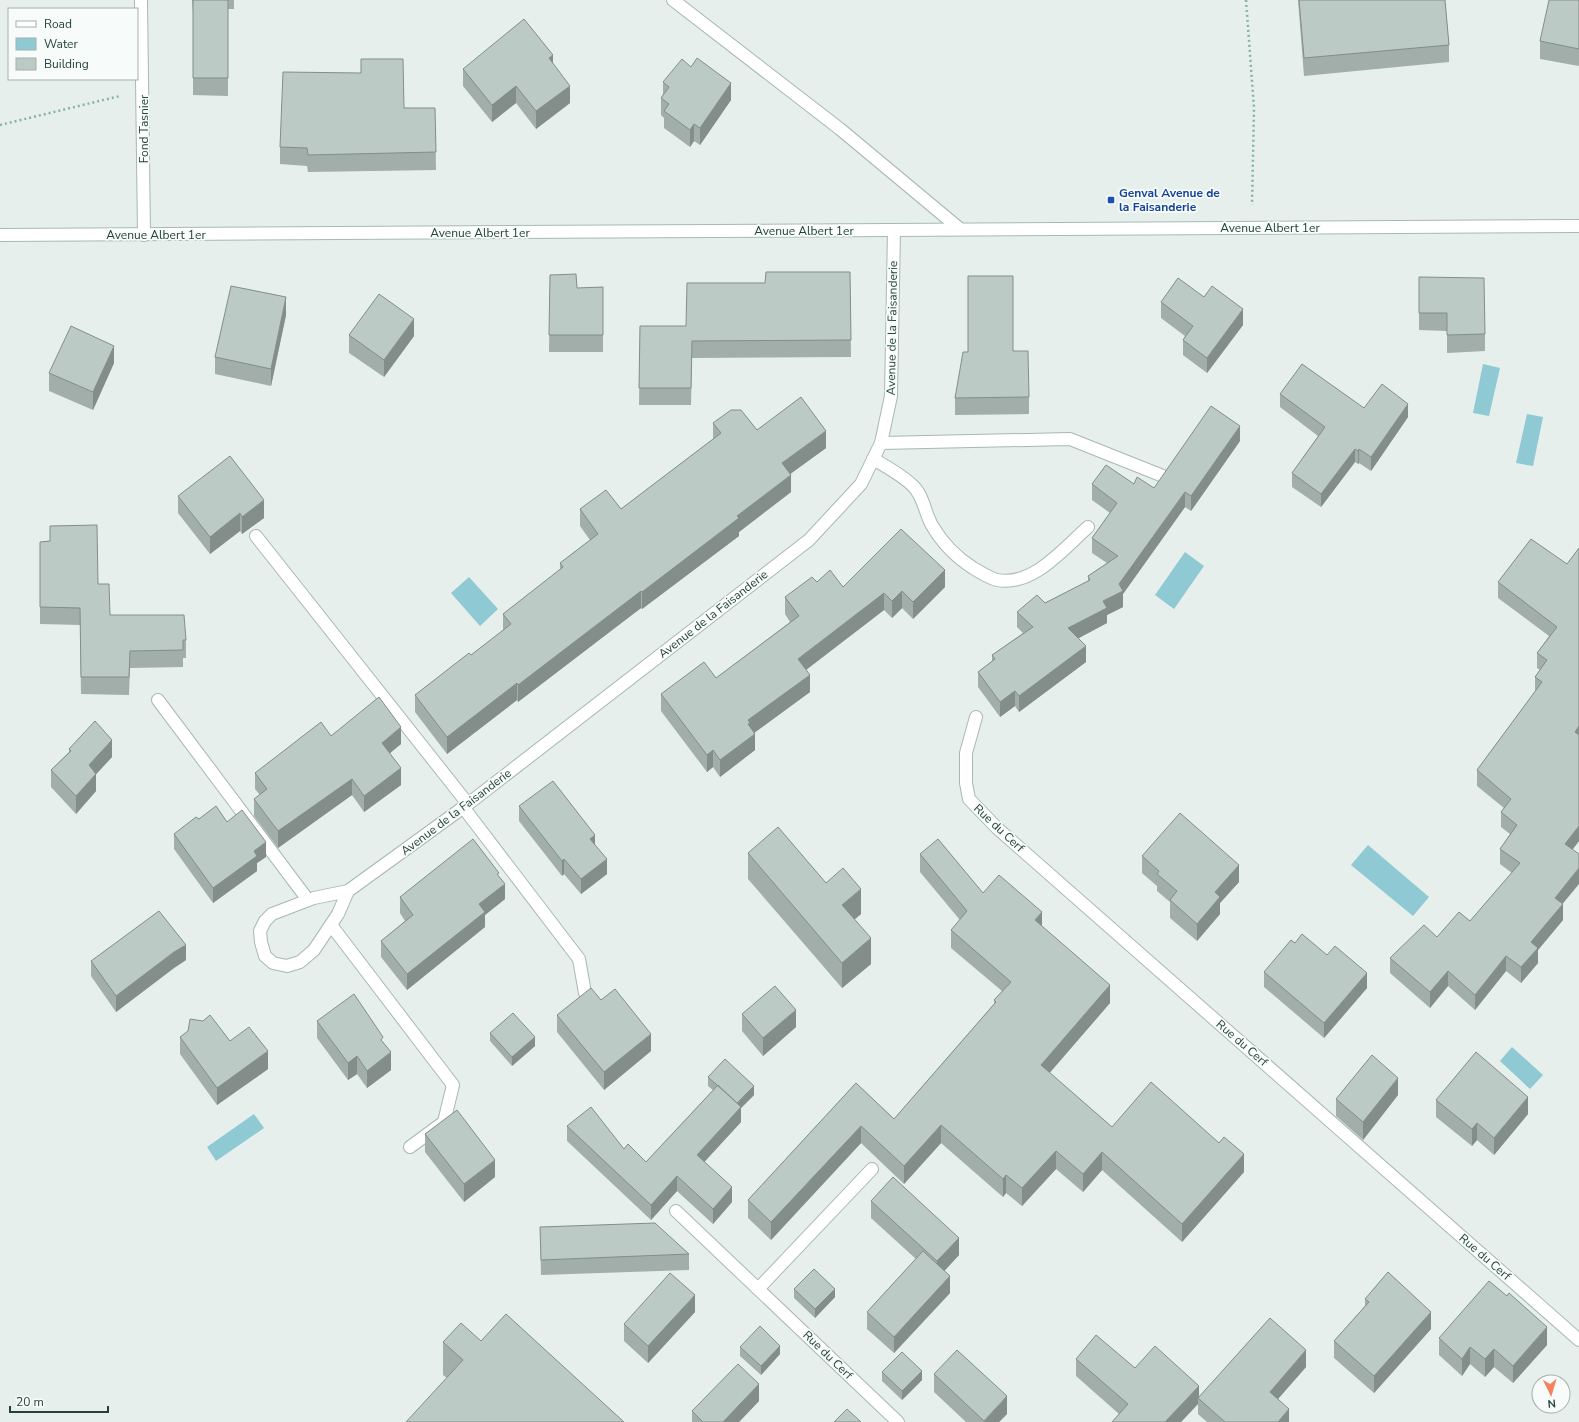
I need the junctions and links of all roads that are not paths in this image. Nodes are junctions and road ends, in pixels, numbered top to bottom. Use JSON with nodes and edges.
{"nodes":[{"id":1,"x":141,"y":0,"type":"edge"},
{"id":2,"x":673,"y":0,"type":"edge"},
{"id":3,"x":1579,"y":226,"type":"edge"},
{"id":4,"x":960,"y":229,"type":"junction"},
{"id":5,"x":894,"y":230,"type":"junction"},
{"id":6,"x":0,"y":235,"type":"edge"},
{"id":7,"x":144,"y":235,"type":"junction"},
{"id":8,"x":881,"y":443,"type":"junction"},
{"id":9,"x":873,"y":459,"type":"junction"},
{"id":10,"x":1163,"y":476,"type":"edge"},
{"id":11,"x":1088,"y":527,"type":"dead end"},
{"id":12,"x":256,"y":536,"type":"dead end"},
{"id":13,"x":158,"y":700,"type":"dead end"},
{"id":14,"x":976,"y":718,"type":"dead end"},
{"id":15,"x":465,"y":806,"type":"junction"},
{"id":16,"x":348,"y":891,"type":"junction"},
{"id":17,"x":308,"y":900,"type":"junction"},
{"id":18,"x":331,"y":925,"type":"junction"},
{"id":19,"x":585,"y":993,"type":"edge"},
{"id":20,"x":410,"y":1148,"type":"dead end"},
{"id":21,"x":872,"y":1169,"type":"dead end"},
{"id":22,"x":676,"y":1212,"type":"dead end"},
{"id":23,"x":758,"y":1289,"type":"junction"},
{"id":24,"x":1579,"y":1340,"type":"edge"},
{"id":25,"x":898,"y":1422,"type":"edge"}],
"edges":[{"from":1,"to":7,"type":"street","name":"Fond Tasnier"},
{"from":2,"to":4,"type":"street"},
{"from":3,"to":4,"type":"street","name":"Avenue Albert 1er"},
{"from":4,"to":5,"type":"street","name":"Avenue Albert 1er"},
{"from":5,"to":7,"type":"street","name":"Avenue Albert 1er"},
{"from":5,"to":8,"type":"street","name":"Avenue de la Faisanderie"},
{"from":6,"to":7,"type":"street","name":"Avenue Albert 1er"},
{"from":8,"to":9,"type":"street","name":"Avenue de la Faisanderie"},
{"from":8,"to":10,"type":"street"},
{"from":9,"to":11,"type":"street"},
{"from":9,"to":15,"type":"street","name":"Avenue de la Faisanderie"},
{"from":12,"to":15,"type":"street"},
{"from":13,"to":17,"type":"street"},
{"from":14,"to":24,"type":"street","name":"Rue du Cerf"},
{"from":15,"to":16,"type":"street","name":"Avenue de la Faisanderie"},
{"from":15,"to":19,"type":"street"},
{"from":16,"to":17,"type":"street","name":"Avenue de la Faisanderie"},
{"from":16,"to":18,"type":"street","name":"Avenue de la Faisanderie"},
{"from":17,"to":18,"type":"street","name":"Avenue de la Faisanderie"},
{"from":18,"to":20,"type":"street"},
{"from":21,"to":23,"type":"street"},
{"from":22,"to":23,"type":"street","name":"Rue du Cerf"},
{"from":23,"to":25,"type":"street","name":"Rue du Cerf"}]}
